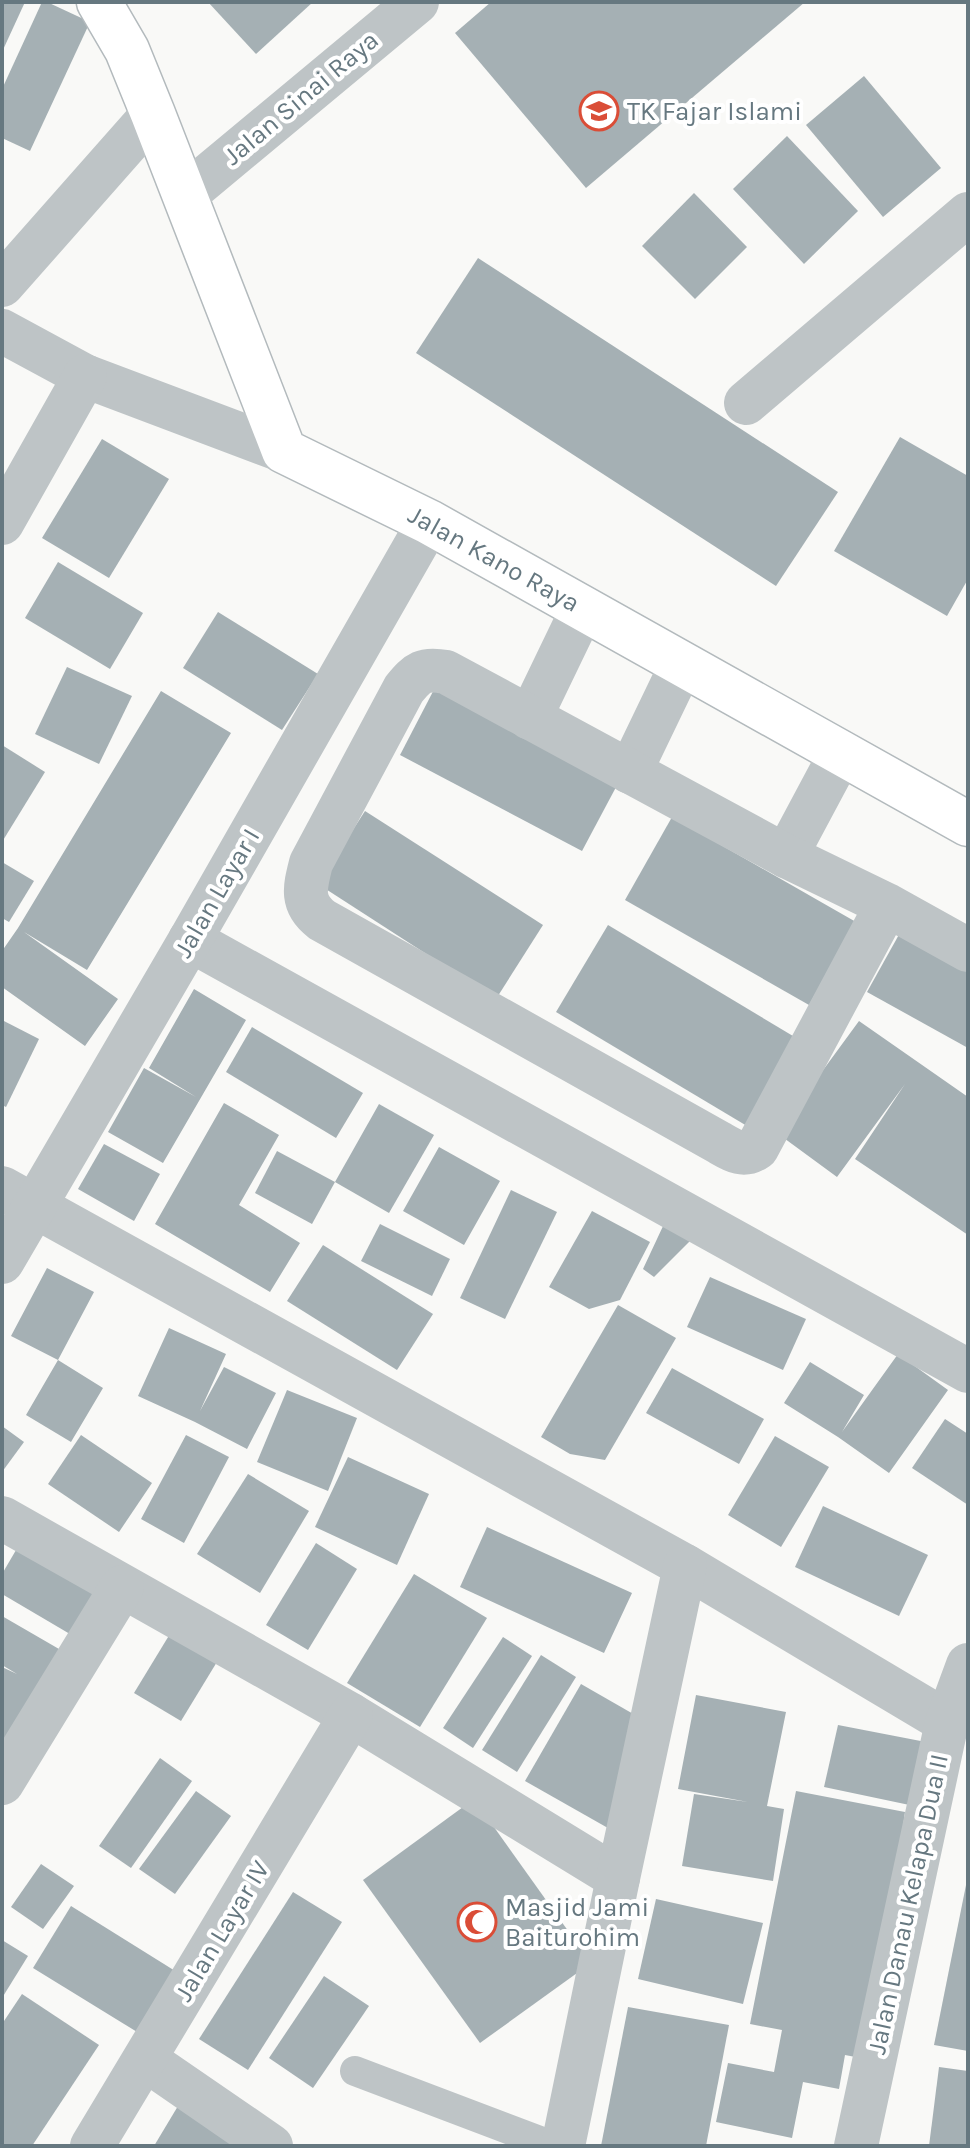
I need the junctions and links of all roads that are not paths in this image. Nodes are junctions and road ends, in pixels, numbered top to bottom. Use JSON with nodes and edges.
{"nodes":[{"id":1,"x":99,"y":2,"type":"edge"},
{"id":2,"x":417,"y":2,"type":"edge"},
{"id":3,"x":153,"y":114,"type":"junction"},
{"id":4,"x":185,"y":195,"type":"junction"},
{"id":5,"x":968,"y":214,"type":"edge"},
{"id":6,"x":2,"y":285,"type":"edge"},
{"id":7,"x":2,"y":331,"type":"edge"},
{"id":8,"x":85,"y":376,"type":"junction"},
{"id":9,"x":746,"y":403,"type":"dead end"},
{"id":10,"x":284,"y":451,"type":"junction"},
{"id":11,"x":429,"y":522,"type":"junction"},
{"id":12,"x":2,"y":523,"type":"edge"},
{"id":13,"x":583,"y":608,"type":"junction"},
{"id":14,"x":682,"y":664,"type":"junction"},
{"id":15,"x":530,"y":718,"type":"junction"},
{"id":16,"x":841,"y":753,"type":"junction"},
{"id":17,"x":630,"y":772,"type":"junction"},
{"id":18,"x":968,"y":824,"type":"edge"},
{"id":19,"x":786,"y":856,"type":"junction"},
{"id":20,"x":887,"y":905,"type":"junction"},
{"id":21,"x":190,"y":940,"type":"junction"},
{"id":22,"x":968,"y":950,"type":"edge"},
{"id":23,"x":18,"y":1198,"type":"edge"},
{"id":24,"x":2,"y":1262,"type":"edge"},
{"id":25,"x":968,"y":1371,"type":"edge"},
{"id":26,"x":2,"y":1518,"type":"edge"},
{"id":27,"x":685,"y":1566,"type":"junction"},
{"id":28,"x":122,"y":1587,"type":"junction"},
{"id":29,"x":968,"y":1665,"type":"edge"},
{"id":30,"x":351,"y":1715,"type":"junction"},
{"id":31,"x":947,"y":1722,"type":"junction"},
{"id":32,"x":2,"y":1783,"type":"edge"},
{"id":33,"x":618,"y":1878,"type":"junction"},
{"id":34,"x":146,"y":2060,"type":"junction"},
{"id":35,"x":355,"y":2071,"type":"dead end"},
{"id":36,"x":92,"y":2146,"type":"edge"},
{"id":37,"x":271,"y":2146,"type":"edge"},
{"id":38,"x":553,"y":2146,"type":"edge"},
{"id":39,"x":563,"y":2146,"type":"edge"},
{"id":40,"x":856,"y":2146,"type":"edge"}],
"edges":[{"from":1,"to":3,"type":"street"},
{"from":2,"to":4,"type":"street","name":"Jalan Sinai Raya"},
{"from":3,"to":4,"type":"street"},
{"from":3,"to":6,"type":"street"},
{"from":4,"to":10,"type":"street"},
{"from":5,"to":9,"type":"street"},
{"from":7,"to":8,"type":"street","name":"Jalan Kano Raya"},
{"from":8,"to":10,"type":"street","name":"Jalan Kano Raya"},
{"from":8,"to":12,"type":"street"},
{"from":10,"to":11,"type":"street","name":"Jalan Kano Raya"},
{"from":11,"to":13,"type":"street","name":"Jalan Kano Raya"},
{"from":11,"to":21,"type":"street","name":"Jalan Layar I"},
{"from":13,"to":14,"type":"street","name":"Jalan Kano Raya"},
{"from":13,"to":15,"type":"street"},
{"from":14,"to":16,"type":"street","name":"Jalan Kano Raya"},
{"from":14,"to":17,"type":"street"},
{"from":15,"to":17,"type":"street"},
{"from":15,"to":20,"type":"street"},
{"from":16,"to":18,"type":"street","name":"Jalan Kano Raya"},
{"from":16,"to":19,"type":"street"},
{"from":17,"to":19,"type":"street"},
{"from":19,"to":20,"type":"street"},
{"from":20,"to":22,"type":"street"},
{"from":21,"to":23,"type":"street","name":"Jalan Layar I"},
{"from":21,"to":25,"type":"street"},
{"from":23,"to":24,"type":"street","name":"Jalan Layar I"},
{"from":23,"to":27,"type":"street"},
{"from":26,"to":28,"type":"street"},
{"from":27,"to":31,"type":"street"},
{"from":27,"to":33,"type":"street"},
{"from":28,"to":30,"type":"street"},
{"from":28,"to":32,"type":"street"},
{"from":29,"to":31,"type":"street","name":"Jalan Danau Kelapa Dua II"},
{"from":30,"to":33,"type":"street"},
{"from":30,"to":34,"type":"street","name":"Jalan Layar IV"},
{"from":31,"to":40,"type":"street","name":"Jalan Danau Kelapa Dua II"},
{"from":33,"to":39,"type":"street"},
{"from":34,"to":36,"type":"street","name":"Jalan Layar IV"},
{"from":34,"to":37,"type":"street"},
{"from":35,"to":38,"type":"lane"}]}
